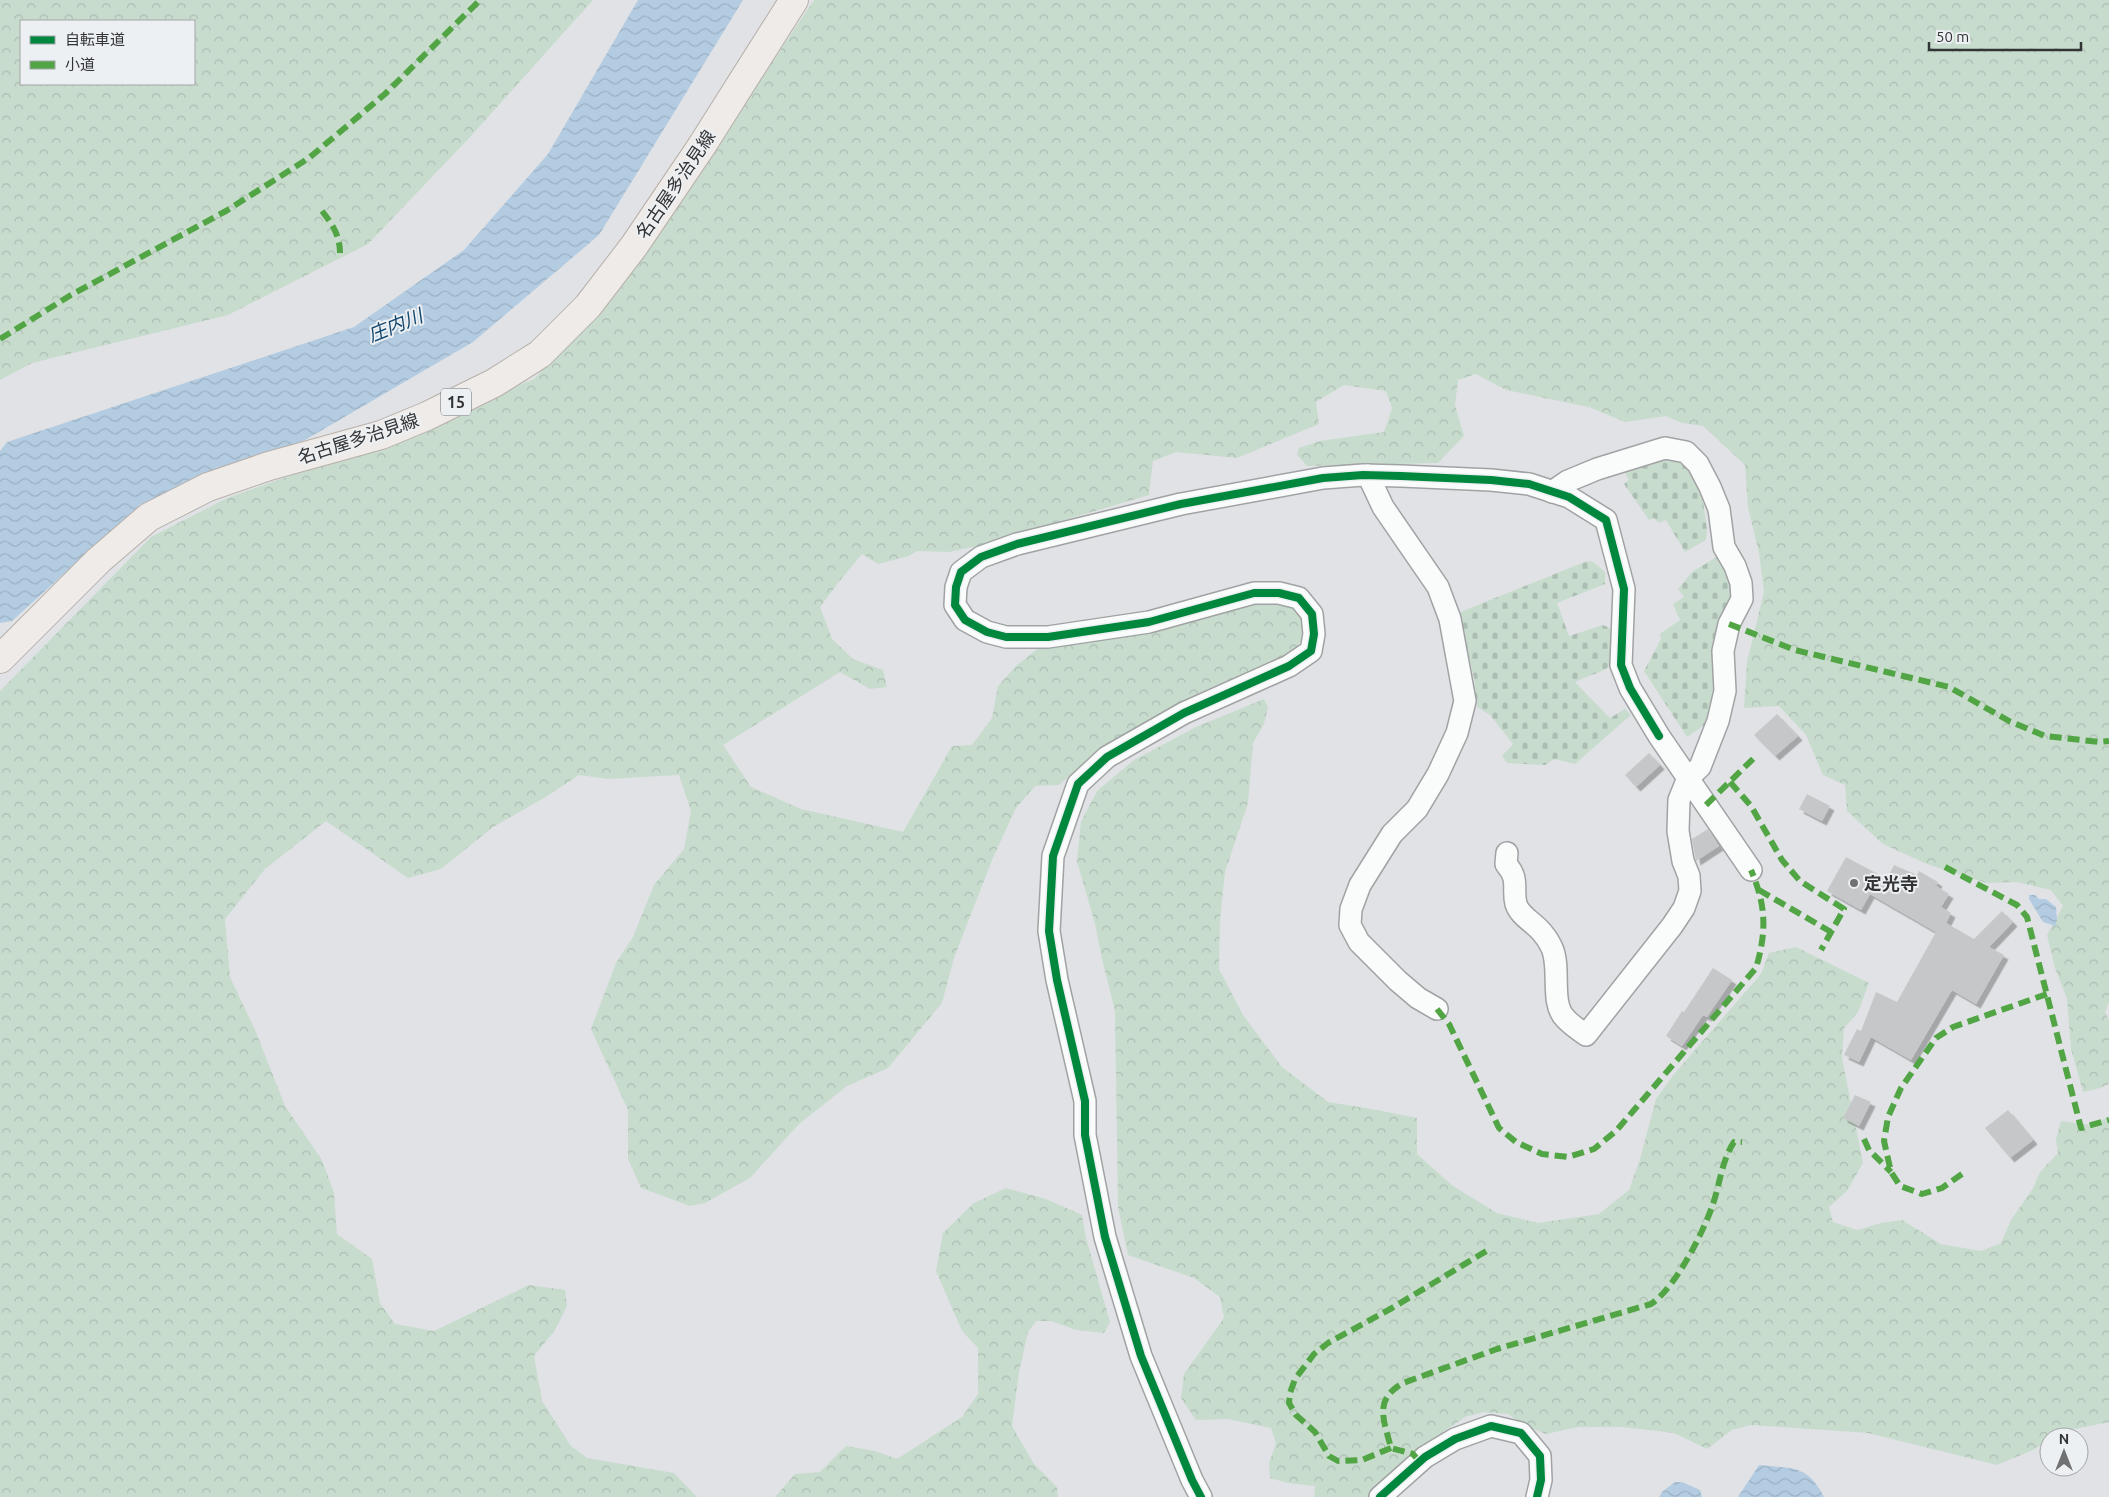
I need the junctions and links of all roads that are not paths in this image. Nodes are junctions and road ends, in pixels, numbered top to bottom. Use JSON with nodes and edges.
{"nodes":[{"id":1,"x":794,"y":0,"type":"edge"},
{"id":2,"x":1368,"y":475,"type":"junction"},
{"id":3,"x":1552,"y":492,"type":"junction"},
{"id":4,"x":0,"y":658,"type":"edge"},
{"id":5,"x":1688,"y":778,"type":"junction"},
{"id":6,"x":1508,"y":853,"type":"dead end"},
{"id":7,"x":1751,"y":870,"type":"dead end"},
{"id":8,"x":1437,"y":1009,"type":"dead end"},
{"id":9,"x":1201,"y":1497,"type":"edge"},
{"id":10,"x":1380,"y":1497,"type":"edge"},
{"id":11,"x":1537,"y":1497,"type":"edge"}],
"edges":[{"from":1,"to":4,"type":"main road","name":"名古屋多治見線","number":"15"},
{"from":2,"to":3,"type":"street"},
{"from":2,"to":8,"type":"street"},
{"from":2,"to":9,"type":"street"},
{"from":3,"to":5,"type":"street"},
{"from":3,"to":5,"type":"street"},
{"from":5,"to":6,"type":"street"},
{"from":5,"to":7,"type":"street"},
{"from":10,"to":11,"type":"street"}]}
